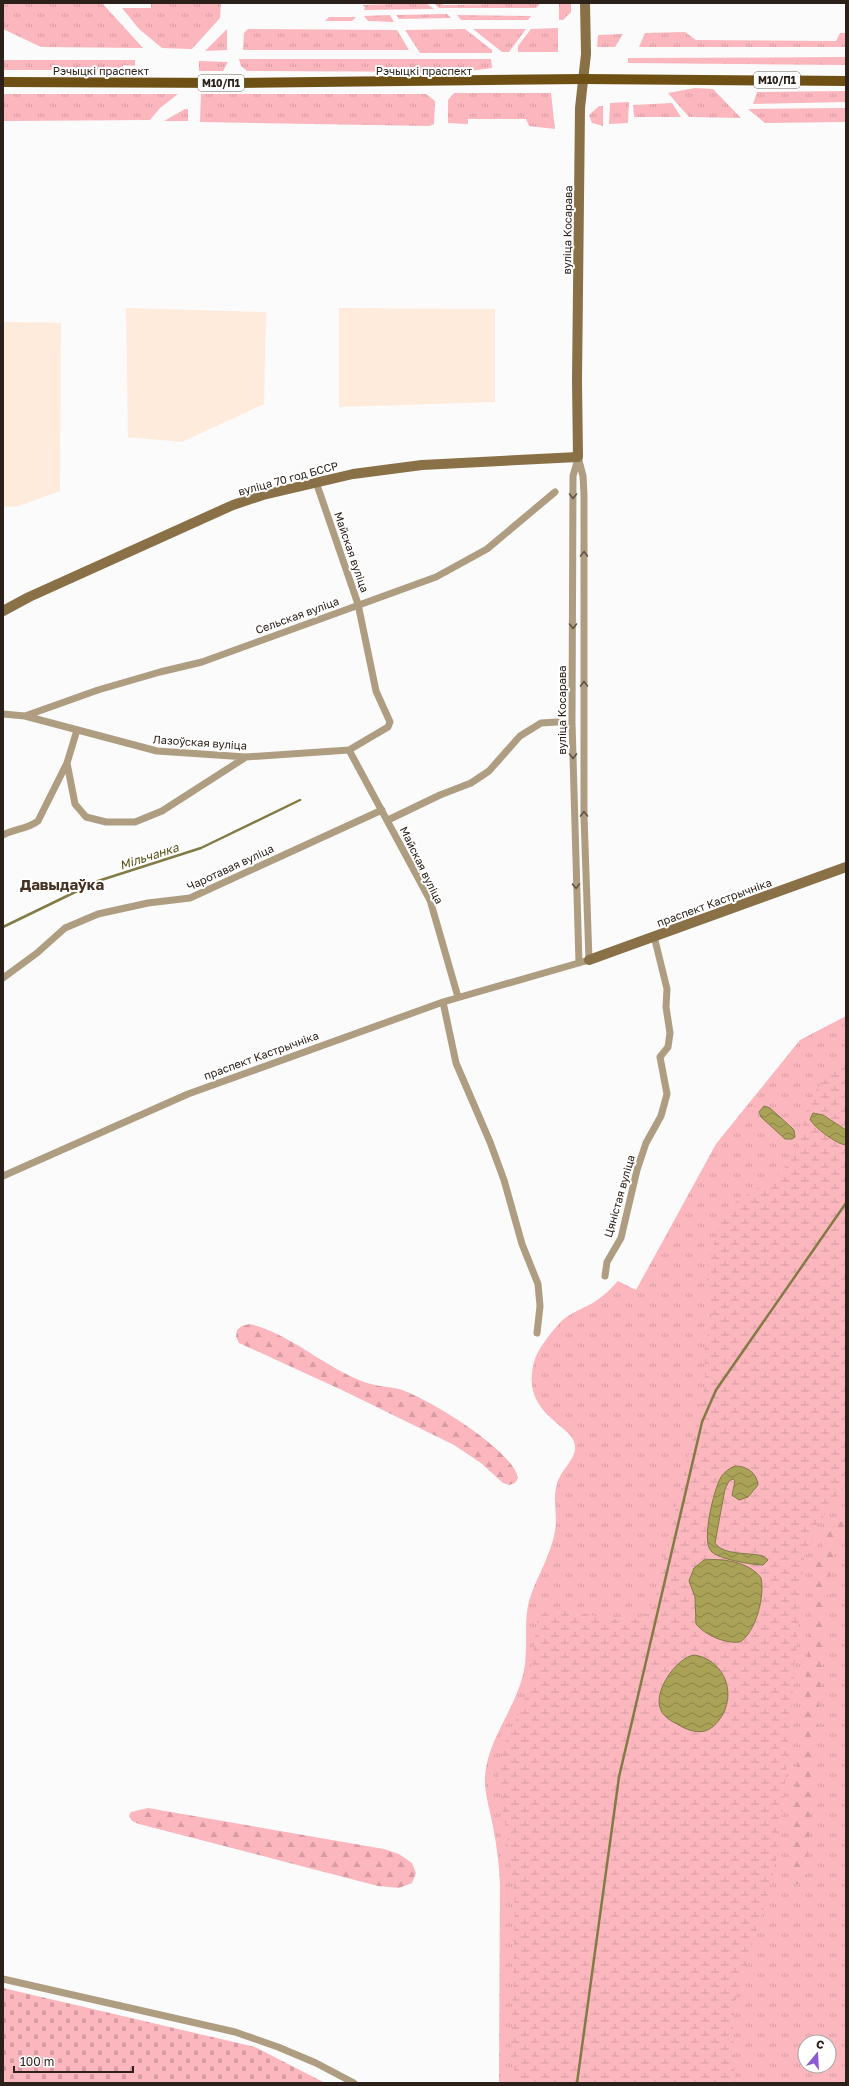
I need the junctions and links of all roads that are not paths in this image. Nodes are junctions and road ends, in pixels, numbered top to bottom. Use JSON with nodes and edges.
{"nodes":[{"id":1,"x":585,"y":3,"type":"edge"},
{"id":2,"x":583,"y":80,"type":"junction"},
{"id":3,"x":846,"y":81,"type":"edge"},
{"id":4,"x":3,"y":82,"type":"edge"},
{"id":5,"x":578,"y":457,"type":"junction"},
{"id":6,"x":316,"y":482,"type":"junction"},
{"id":7,"x":555,"y":492,"type":"dead end"},
{"id":8,"x":358,"y":604,"type":"junction"},
{"id":9,"x":3,"y":611,"type":"edge"},
{"id":10,"x":3,"y":714,"type":"edge"},
{"id":11,"x":25,"y":716,"type":"junction"},
{"id":12,"x":390,"y":722,"type":"joint"},
{"id":13,"x":557,"y":722,"type":"dead end"},
{"id":14,"x":77,"y":730,"type":"junction"},
{"id":15,"x":349,"y":750,"type":"junction"},
{"id":16,"x":246,"y":757,"type":"junction"},
{"id":17,"x":67,"y":763,"type":"junction"},
{"id":18,"x":382,"y":810,"type":"junction"},
{"id":19,"x":388,"y":820,"type":"junction"},
{"id":20,"x":3,"y":835,"type":"edge"},
{"id":21,"x":846,"y":867,"type":"edge"},
{"id":22,"x":654,"y":936,"type":"junction"},
{"id":23,"x":590,"y":960,"type":"junction"},
{"id":24,"x":578,"y":963,"type":"junction"},
{"id":25,"x":3,"y":978,"type":"edge"},
{"id":26,"x":458,"y":997,"type":"junction"},
{"id":27,"x":443,"y":1002,"type":"junction"},
{"id":28,"x":3,"y":1176,"type":"edge"},
{"id":29,"x":605,"y":1276,"type":"dead end"},
{"id":30,"x":537,"y":1333,"type":"dead end"},
{"id":31,"x":3,"y":1979,"type":"edge"},
{"id":32,"x":354,"y":2083,"type":"edge"}],
"edges":[{"from":1,"to":2,"type":"street","name":"вуліца Косарава"},
{"from":2,"to":3,"type":"main road","name":"Рэчыцкі праспект","number":"М10/П1"},
{"from":2,"to":4,"type":"main road","name":"Рэчыцкі праспект","number":"М10/П1"},
{"from":2,"to":5,"type":"street","name":"вуліца Косарава"},
{"from":5,"to":6,"type":"street","name":"вуліца 70 год БССР"},
{"from":23,"to":5,"type":"street","name":"вуліца Косарава","one_way":true},
{"from":5,"to":24,"type":"street","name":"вуліца Косарава","one_way":true},
{"from":6,"to":8,"type":"street","name":"Майская вуліца"},
{"from":6,"to":9,"type":"street","name":"вуліца 70 год БССР"},
{"from":7,"to":8,"type":"street","name":"Сельская вуліца"},
{"from":8,"to":11,"type":"street","name":"Сельская вуліца"},
{"from":8,"to":12,"type":"street","name":"Майская вуліца"},
{"from":10,"to":11,"type":"street","name":"Лазоўская вуліца"},
{"from":11,"to":14,"type":"street","name":"Лазоўская вуліца"},
{"from":12,"to":15,"type":"street","name":"Лазоўская вуліца"},
{"from":13,"to":19,"type":"street"},
{"from":14,"to":16,"type":"street","name":"Лазоўская вуліца"},
{"from":14,"to":17,"type":"street"},
{"from":15,"to":16,"type":"street","name":"Лазоўская вуліца"},
{"from":15,"to":18,"type":"street","name":"Майская вуліца"},
{"from":16,"to":17,"type":"street"},
{"from":17,"to":20,"type":"street"},
{"from":18,"to":19,"type":"street","name":"Майская вуліца"},
{"from":18,"to":25,"type":"street","name":"Чаротавая вуліца"},
{"from":19,"to":26,"type":"street","name":"Майская вуліца"},
{"from":21,"to":22,"type":"street","name":"праспект Кастрычніка"},
{"from":22,"to":23,"type":"street","name":"праспект Кастрычніка"},
{"from":22,"to":29,"type":"street","name":"Цяністая вуліца"},
{"from":23,"to":24,"type":"street","name":"праспект Кастрычніка"},
{"from":24,"to":26,"type":"street","name":"праспект Кастрычніка"},
{"from":26,"to":27,"type":"street","name":"праспект Кастрычніка"},
{"from":27,"to":28,"type":"street","name":"праспект Кастрычніка"},
{"from":27,"to":30,"type":"street"},
{"from":31,"to":32,"type":"street"}]}
